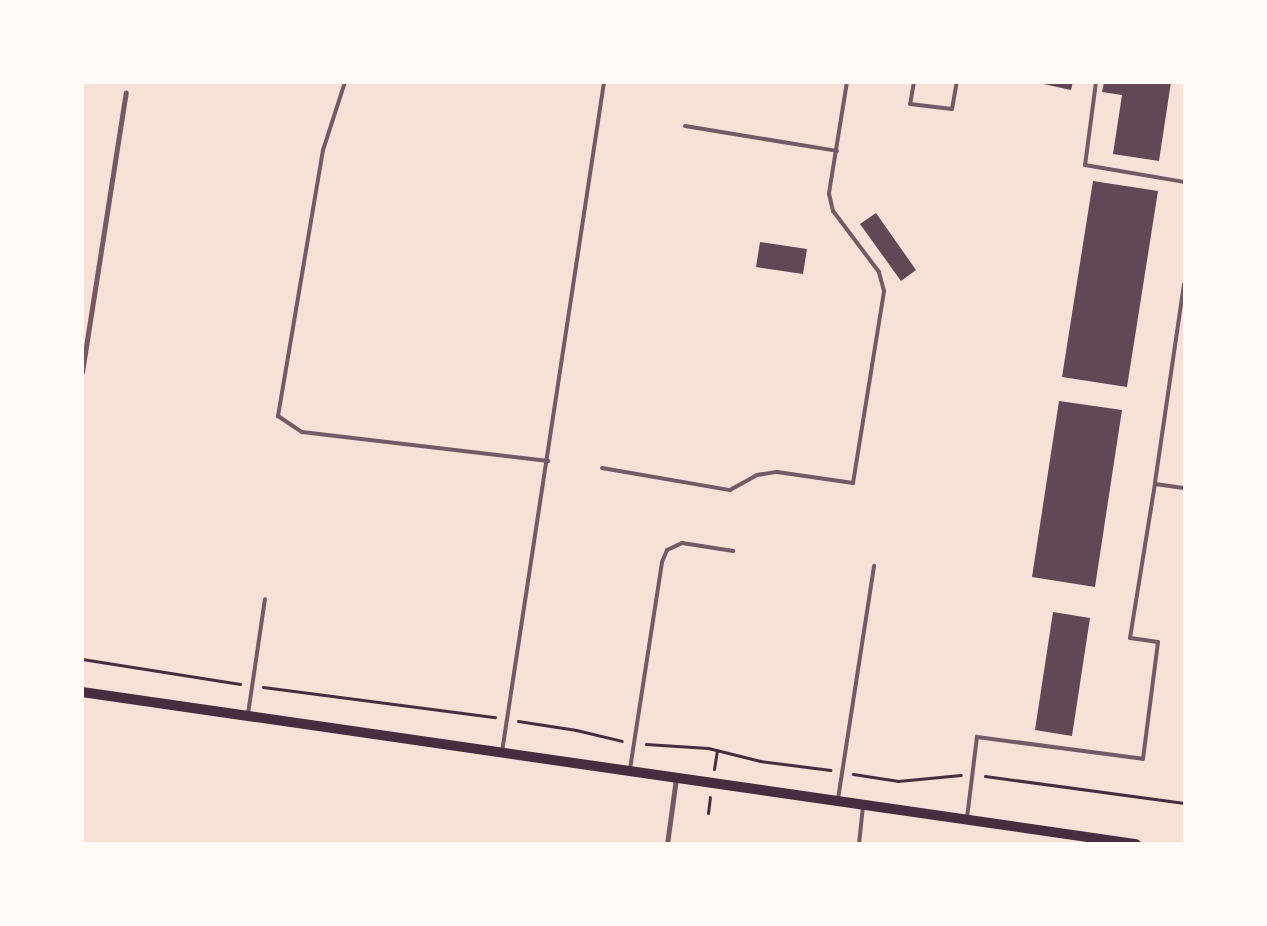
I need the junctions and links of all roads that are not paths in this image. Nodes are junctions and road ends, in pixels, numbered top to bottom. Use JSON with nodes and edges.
{"nodes":[{"id":1,"x":345,"y":82,"type":"edge"},
{"id":2,"x":604,"y":82,"type":"edge"},
{"id":3,"x":847,"y":82,"type":"edge"},
{"id":4,"x":914,"y":82,"type":"edge"},
{"id":5,"x":957,"y":82,"type":"edge"},
{"id":6,"x":1096,"y":82,"type":"edge"},
{"id":7,"x":126,"y":92,"type":"dead end"},
{"id":8,"x":685,"y":126,"type":"dead end"},
{"id":9,"x":837,"y":151,"type":"junction"},
{"id":10,"x":1184,"y":182,"type":"edge"},
{"id":11,"x":1184,"y":284,"type":"edge"},
{"id":12,"x":82,"y":372,"type":"edge"},
{"id":13,"x":548,"y":461,"type":"junction"},
{"id":14,"x":602,"y":468,"type":"dead end"},
{"id":15,"x":1154,"y":484,"type":"junction"},
{"id":16,"x":1184,"y":488,"type":"edge"},
{"id":17,"x":733,"y":551,"type":"dead end"},
{"id":18,"x":874,"y":566,"type":"dead end"},
{"id":19,"x":264,"y":599,"type":"dead end"},
{"id":20,"x":82,"y":692,"type":"edge"},
{"id":21,"x":247,"y":716,"type":"junction"},
{"id":22,"x":502,"y":753,"type":"junction"},
{"id":23,"x":630,"y":772,"type":"junction"},
{"id":24,"x":676,"y":778,"type":"junction"},
{"id":25,"x":838,"y":801,"type":"junction"},
{"id":26,"x":863,"y":805,"type":"junction"},
{"id":27,"x":967,"y":820,"type":"junction"},
{"id":28,"x":667,"y":844,"type":"edge"},
{"id":29,"x":858,"y":844,"type":"edge"},
{"id":30,"x":1136,"y":844,"type":"edge"}],
"edges":[{"from":1,"to":13,"type":"lane"},
{"from":2,"to":13,"type":"lane"},
{"from":3,"to":9,"type":"lane"},
{"from":4,"to":5,"type":"lane"},
{"from":6,"to":10,"type":"lane"},
{"from":7,"to":12,"type":"street"},
{"from":8,"to":9,"type":"lane"},
{"from":9,"to":14,"type":"lane"},
{"from":11,"to":15,"type":"lane"},
{"from":13,"to":22,"type":"lane"},
{"from":15,"to":16,"type":"lane"},
{"from":15,"to":27,"type":"lane"},
{"from":17,"to":23,"type":"lane"},
{"from":18,"to":25,"type":"lane"},
{"from":19,"to":21,"type":"lane"},
{"from":20,"to":21,"type":"main road"},
{"from":21,"to":22,"type":"main road"},
{"from":22,"to":23,"type":"main road"},
{"from":23,"to":24,"type":"main road"},
{"from":24,"to":25,"type":"main road"},
{"from":24,"to":28,"type":"street"},
{"from":25,"to":26,"type":"main road"},
{"from":26,"to":27,"type":"main road"},
{"from":26,"to":29,"type":"lane"},
{"from":27,"to":30,"type":"main road"}]}
